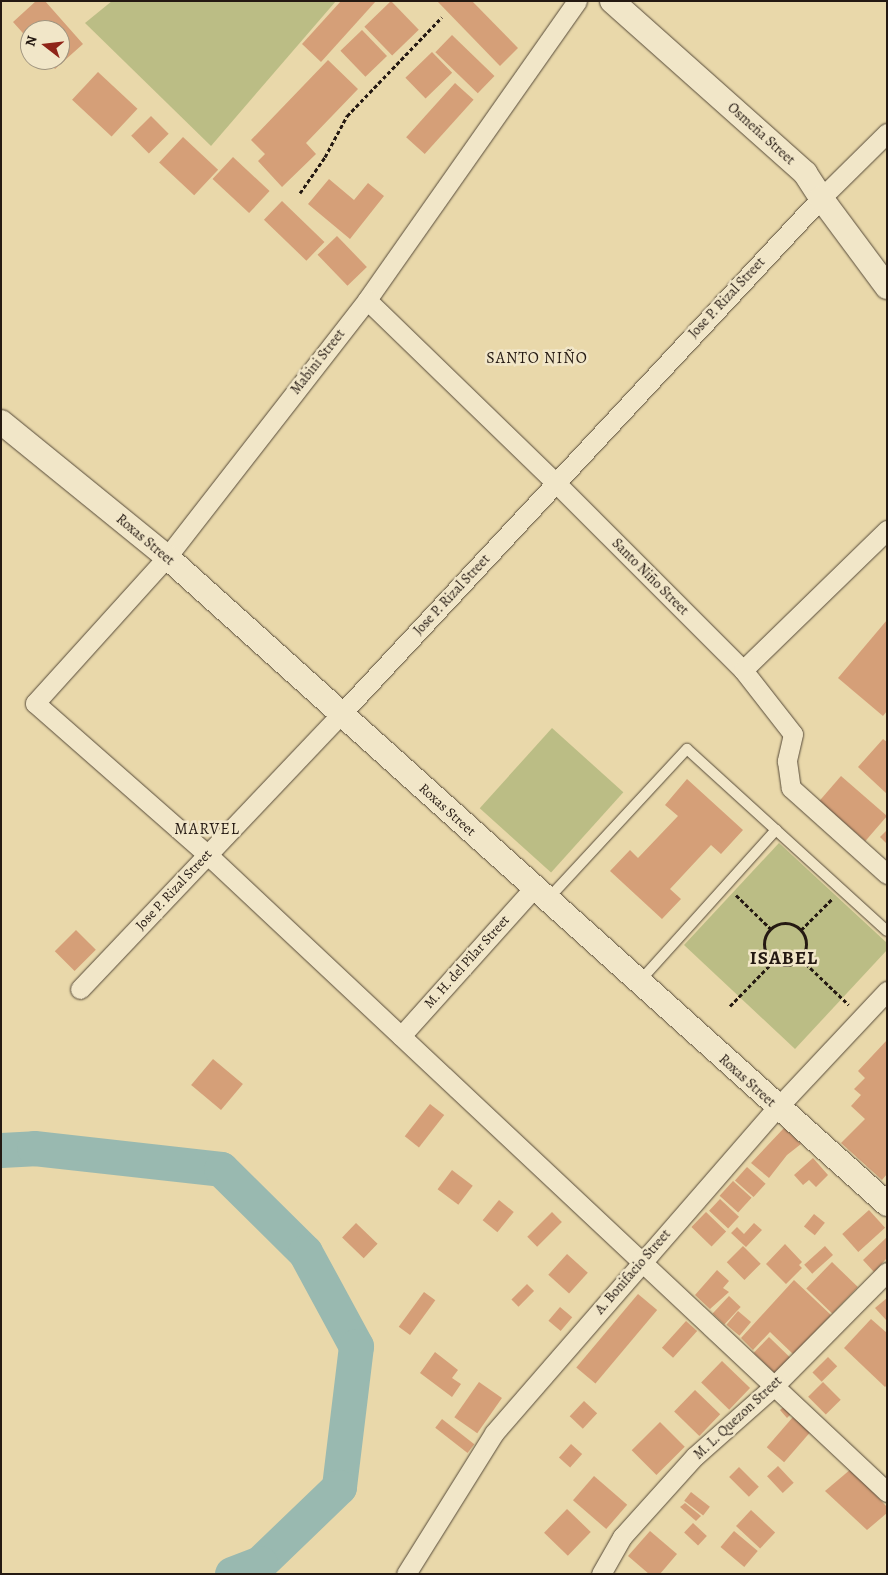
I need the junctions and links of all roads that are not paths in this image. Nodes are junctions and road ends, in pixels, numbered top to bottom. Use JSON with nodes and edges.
{"nodes":[{"id":1,"x":577,"y":1,"type":"edge"},
{"id":2,"x":612,"y":1,"type":"edge"},
{"id":3,"x":887,"y":133,"type":"edge"},
{"id":4,"x":821,"y":198,"type":"junction"},
{"id":5,"x":887,"y":286,"type":"edge"},
{"id":6,"x":366,"y":300,"type":"junction"},
{"id":7,"x":1,"y":422,"type":"edge"},
{"id":8,"x":556,"y":483,"type":"junction"},
{"id":9,"x":887,"y":530,"type":"edge"},
{"id":10,"x":167,"y":557,"type":"junction"},
{"id":11,"x":743,"y":670,"type":"junction"},
{"id":12,"x":341,"y":714,"type":"junction"},
{"id":13,"x":776,"y":830,"type":"junction"},
{"id":14,"x":208,"y":855,"type":"junction"},
{"id":15,"x":887,"y":874,"type":"edge"},
{"id":16,"x":541,"y":894,"type":"junction"},
{"id":17,"x":887,"y":931,"type":"edge"},
{"id":18,"x":638,"y":983,"type":"junction"},
{"id":19,"x":80,"y":990,"type":"dead end"},
{"id":20,"x":887,"y":991,"type":"edge"},
{"id":21,"x":401,"y":1036,"type":"junction"},
{"id":22,"x":777,"y":1108,"type":"junction"},
{"id":23,"x":887,"y":1204,"type":"edge"},
{"id":24,"x":642,"y":1261,"type":"junction"},
{"id":25,"x":887,"y":1272,"type":"edge"},
{"id":26,"x":773,"y":1387,"type":"junction"},
{"id":27,"x":887,"y":1492,"type":"edge"},
{"id":28,"x":406,"y":1574,"type":"edge"},
{"id":29,"x":601,"y":1574,"type":"edge"}],
"edges":[{"from":1,"to":6,"type":"street","name":"Mabini Street"},
{"from":2,"to":4,"type":"street","name":"Osmeña Street"},
{"from":3,"to":4,"type":"street","name":"Jose P. Rizal Street"},
{"from":4,"to":5,"type":"street","name":"Osmeña Street"},
{"from":4,"to":8,"type":"street","name":"Jose P. Rizal Street"},
{"from":6,"to":8,"type":"street","name":"Santo Niño Street"},
{"from":6,"to":10,"type":"street","name":"Mabini Street"},
{"from":7,"to":10,"type":"street","name":"Roxas Street"},
{"from":8,"to":11,"type":"street","name":"Santo Niño Street"},
{"from":8,"to":12,"type":"street","name":"Jose P. Rizal Street"},
{"from":9,"to":11,"type":"street"},
{"from":10,"to":12,"type":"street","name":"Roxas Street"},
{"from":10,"to":14,"type":"street","name":"Mabini Street"},
{"from":11,"to":15,"type":"street","name":"Santo Niño Street"},
{"from":12,"to":14,"type":"street","name":"Jose P. Rizal Street"},
{"from":12,"to":16,"type":"street","name":"Roxas Street"},
{"from":13,"to":16,"type":"lane"},
{"from":13,"to":17,"type":"lane"},
{"from":13,"to":18,"type":"lane"},
{"from":14,"to":19,"type":"street","name":"Jose P. Rizal Street"},
{"from":14,"to":21,"type":"street"},
{"from":16,"to":18,"type":"street","name":"Roxas Street"},
{"from":16,"to":21,"type":"street","name":"M. H. del Pilar Street"},
{"from":18,"to":22,"type":"street","name":"Roxas Street"},
{"from":20,"to":22,"type":"street","name":"A. Bonifacio Street"},
{"from":21,"to":24,"type":"street"},
{"from":22,"to":23,"type":"street","name":"Roxas Street"},
{"from":22,"to":24,"type":"street","name":"A. Bonifacio Street"},
{"from":24,"to":26,"type":"street"},
{"from":24,"to":28,"type":"street","name":"A. Bonifacio Street"},
{"from":25,"to":26,"type":"street","name":"M. L. Quezon Street"},
{"from":26,"to":27,"type":"street"},
{"from":26,"to":29,"type":"street","name":"M. L. Quezon Street"}]}
